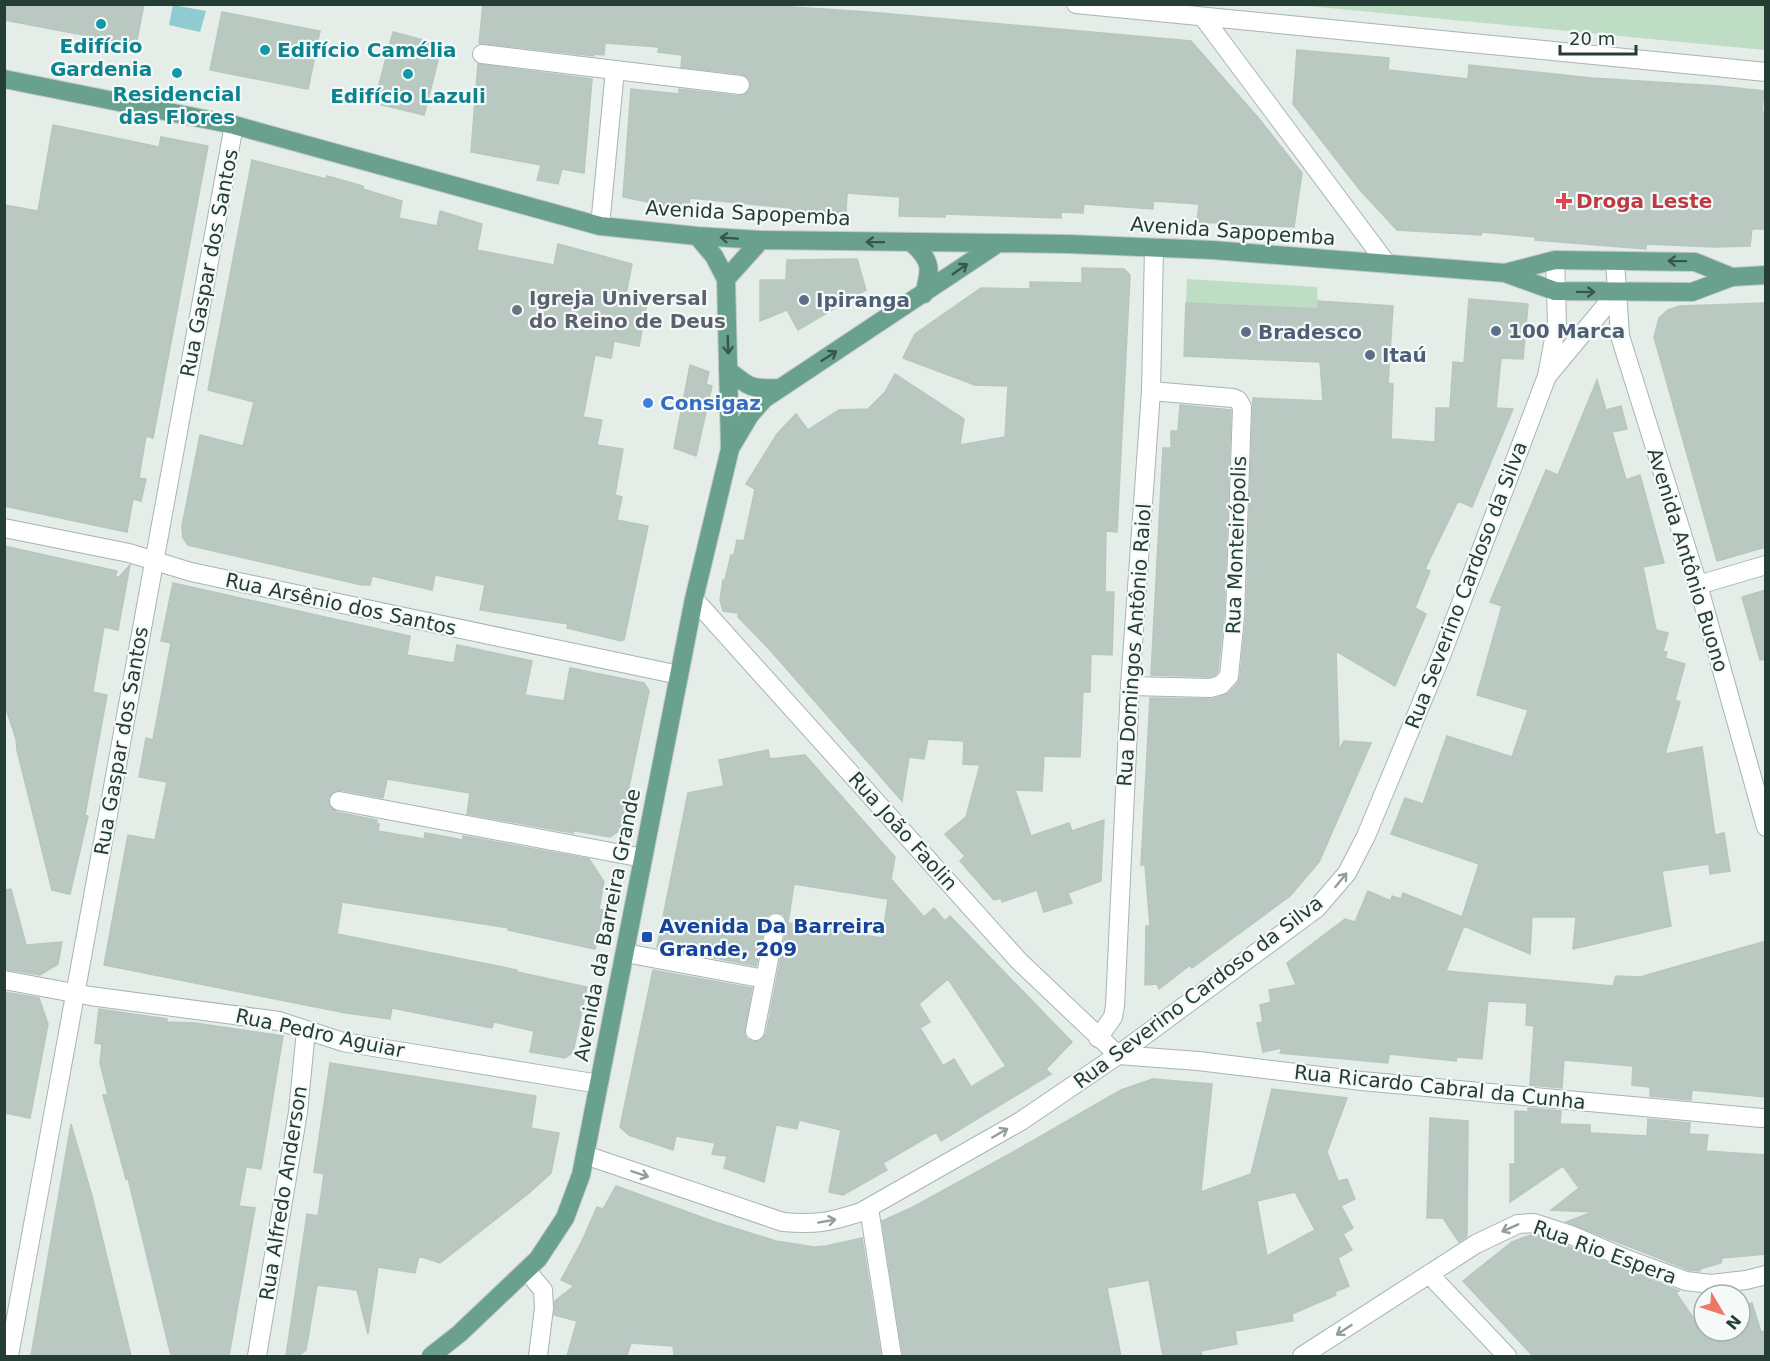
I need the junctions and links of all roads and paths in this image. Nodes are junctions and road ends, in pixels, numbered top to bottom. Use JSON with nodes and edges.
{"nodes":[{"id":1,"x":1076,"y":4,"type":"edge"},
{"id":2,"x":1203,"y":17,"type":"junction"},
{"id":3,"x":482,"y":54,"type":"dead end"},
{"id":4,"x":615,"y":70,"type":"junction"},
{"id":5,"x":1766,"y":72,"type":"edge"},
{"id":6,"x":4,"y":79,"type":"edge"},
{"id":7,"x":740,"y":85,"type":"dead end"},
{"id":8,"x":234,"y":125,"type":"junction"},
{"id":9,"x":600,"y":226,"type":"junction"},
{"id":10,"x":697,"y":236,"type":"junction"},
{"id":11,"x":761,"y":240,"type":"junction"},
{"id":12,"x":912,"y":243,"type":"junction"},
{"id":13,"x":997,"y":244,"type":"junction"},
{"id":14,"x":1154,"y":248,"type":"junction"},
{"id":15,"x":1555,"y":260,"type":"junction"},
{"id":16,"x":1615,"y":261,"type":"junction"},
{"id":17,"x":1387,"y":264,"type":"junction"},
{"id":18,"x":1505,"y":273,"type":"junction"},
{"id":19,"x":1766,"y":275,"type":"edge"},
{"id":20,"x":1732,"y":277,"type":"junction"},
{"id":21,"x":726,"y":279,"type":"junction"},
{"id":22,"x":1556,"y":291,"type":"junction"},
{"id":23,"x":1617,"y":292,"type":"junction"},
{"id":24,"x":924,"y":294,"type":"junction"},
{"id":25,"x":728,"y":370,"type":"junction"},
{"id":26,"x":1547,"y":376,"type":"junction"},
{"id":27,"x":780,"y":388,"type":"junction"},
{"id":28,"x":1151,"y":391,"type":"junction"},
{"id":29,"x":730,"y":449,"type":"junction"},
{"id":30,"x":4,"y":528,"type":"edge"},
{"id":31,"x":154,"y":560,"type":"junction"},
{"id":32,"x":1766,"y":565,"type":"edge"},
{"id":33,"x":1698,"y":585,"type":"junction"},
{"id":34,"x":694,"y":599,"type":"junction"},
{"id":35,"x":680,"y":675,"type":"junction"},
{"id":36,"x":1130,"y":686,"type":"junction"},
{"id":37,"x":1760,"y":789,"type":"edge"},
{"id":38,"x":339,"y":801,"type":"dead end"},
{"id":39,"x":1766,"y":827,"type":"edge"},
{"id":40,"x":643,"y":858,"type":"junction"},
{"id":41,"x":776,"y":923,"type":"dead end"},
{"id":42,"x":625,"y":953,"type":"junction"},
{"id":43,"x":765,"y":979,"type":"junction"},
{"id":44,"x":4,"y":980,"type":"edge"},
{"id":45,"x":76,"y":993,"type":"junction"},
{"id":46,"x":306,"y":1030,"type":"junction"},
{"id":47,"x":755,"y":1030,"type":"dead end"},
{"id":48,"x":1098,"y":1038,"type":"junction"},
{"id":49,"x":1118,"y":1055,"type":"junction"},
{"id":50,"x":599,"y":1084,"type":"junction"},
{"id":51,"x":1762,"y":1118,"type":"dead end"},
{"id":52,"x":585,"y":1155,"type":"junction"},
{"id":53,"x":869,"y":1208,"type":"junction"},
{"id":54,"x":526,"y":1270,"type":"junction"},
{"id":55,"x":1430,"y":1274,"type":"junction"},
{"id":56,"x":1766,"y":1275,"type":"edge"},
{"id":57,"x":9,"y":1356,"type":"edge"},
{"id":58,"x":257,"y":1356,"type":"edge"},
{"id":59,"x":431,"y":1356,"type":"edge"},
{"id":60,"x":537,"y":1356,"type":"edge"},
{"id":61,"x":892,"y":1356,"type":"edge"},
{"id":62,"x":1302,"y":1356,"type":"edge"},
{"id":63,"x":1507,"y":1356,"type":"edge"}],
"edges":[{"from":1,"to":2,"type":"street"},
{"from":2,"to":5,"type":"street"},
{"from":2,"to":17,"type":"street"},
{"from":3,"to":4,"type":"street"},
{"from":4,"to":7,"type":"street"},
{"from":4,"to":9,"type":"street"},
{"from":6,"to":8,"type":"main road","name":"Avenida Sapopemba"},
{"from":8,"to":9,"type":"main road","name":"Avenida Sapopemba"},
{"from":8,"to":31,"type":"street","name":"Rua Gaspar dos Santos"},
{"from":9,"to":10,"type":"main road","name":"Avenida Sapopemba"},
{"from":11,"to":10,"type":"main road","name":"Avenida Sapopemba","one_way":true},
{"from":10,"to":21,"type":"main road","name":"Avenida da Barreira Grande"},
{"from":12,"to":11,"type":"main road","name":"Avenida Sapopemba","one_way":true},
{"from":11,"to":21,"type":"main road"},
{"from":12,"to":13,"type":"main road","name":"Avenida Sapopemba"},
{"from":12,"to":24,"type":"main road"},
{"from":13,"to":14,"type":"main road","name":"Avenida Sapopemba"},
{"from":24,"to":13,"type":"main road","name":"Avenida da Barreira Grande","one_way":true},
{"from":14,"to":17,"type":"main road","name":"Avenida Sapopemba"},
{"from":14,"to":28,"type":"street","name":"Rua Domingos Antônio Raiol"},
{"from":15,"to":16,"type":"main road","name":"Avenida Sapopemba"},
{"from":15,"to":18,"type":"main road","name":"Avenida Sapopemba"},
{"from":15,"to":22,"type":"street","name":"Rua Severino Cardoso da Silva"},
{"from":20,"to":16,"type":"main road","name":"Avenida Sapopemba","one_way":true},
{"from":16,"to":23,"type":"street","name":"Avenida Antônio Buono"},
{"from":17,"to":18,"type":"main road","name":"Avenida Sapopemba"},
{"from":18,"to":22,"type":"main road","name":"Avenida Sapopemba"},
{"from":19,"to":20,"type":"main road","name":"Avenida Sapopemba"},
{"from":20,"to":23,"type":"main road","name":"Avenida Sapopemba"},
{"from":21,"to":25,"type":"main road","name":"Avenida da Barreira Grande","one_way":true},
{"from":22,"to":23,"type":"main road","name":"Avenida Sapopemba","one_way":true},
{"from":22,"to":26,"type":"street","name":"Rua Severino Cardoso da Silva"},
{"from":23,"to":26,"type":"street","name":"Rua Severino Cardoso da Silva"},
{"from":23,"to":33,"type":"street","name":"Avenida Antônio Buono"},
{"from":27,"to":24,"type":"main road","name":"Avenida da Barreira Grande","one_way":true},
{"from":25,"to":27,"type":"main road"},
{"from":25,"to":29,"type":"main road","name":"Avenida da Barreira Grande"},
{"from":49,"to":26,"type":"street","name":"Rua Severino Cardoso da Silva","one_way":true},
{"from":27,"to":29,"type":"main road","name":"Avenida da Barreira Grande"},
{"from":28,"to":36,"type":"street","name":"Rua Domingos Antônio Raiol"},
{"from":28,"to":36,"type":"street","name":"Rua Monteirópolis"},
{"from":29,"to":34,"type":"main road","name":"Avenida da Barreira Grande"},
{"from":30,"to":31,"type":"street","name":"Rua Arsênio dos Santos"},
{"from":31,"to":35,"type":"street","name":"Rua Arsênio dos Santos"},
{"from":31,"to":45,"type":"street","name":"Rua Gaspar dos Santos"},
{"from":32,"to":33,"type":"street"},
{"from":33,"to":37,"type":"street","name":"Avenida Antônio Buono"},
{"from":34,"to":35,"type":"main road","name":"Avenida da Barreira Grande"},
{"from":34,"to":48,"type":"street","name":"Rua João Faolin"},
{"from":35,"to":40,"type":"main road","name":"Avenida da Barreira Grande"},
{"from":36,"to":48,"type":"street","name":"Rua Domingos Antônio Raiol"},
{"from":37,"to":39,"type":"street","name":"Avenida Antônio Buono"},
{"from":38,"to":40,"type":"street"},
{"from":40,"to":42,"type":"main road","name":"Avenida da Barreira Grande"},
{"from":41,"to":43,"type":"street"},
{"from":42,"to":43,"type":"street"},
{"from":42,"to":50,"type":"main road","name":"Avenida da Barreira Grande"},
{"from":43,"to":47,"type":"street"},
{"from":44,"to":45,"type":"street","name":"Rua Pedro Aguiar"},
{"from":45,"to":46,"type":"street","name":"Rua Pedro Aguiar"},
{"from":45,"to":57,"type":"street","name":"Rua Gaspar dos Santos"},
{"from":46,"to":50,"type":"street","name":"Rua Pedro Aguiar"},
{"from":46,"to":58,"type":"street","name":"Rua Alfredo Anderson"},
{"from":48,"to":49,"type":"street","name":"Rua João Faolin"},
{"from":49,"to":51,"type":"street","name":"Rua Ricardo Cabral da Cunha"},
{"from":53,"to":49,"type":"street","name":"Rua Severino Cardoso da Silva","one_way":true},
{"from":50,"to":52,"type":"main road","name":"Avenida da Barreira Grande"},
{"from":52,"to":53,"type":"street","name":"Rua Severino Cardoso da Silva","one_way":true},
{"from":52,"to":54,"type":"main road","name":"Avenida da Barreira Grande"},
{"from":53,"to":61,"type":"street"},
{"from":54,"to":59,"type":"main road","name":"Avenida da Barreira Grande"},
{"from":54,"to":60,"type":"street"},
{"from":56,"to":55,"type":"street","name":"Rua Rio Espera","one_way":true},
{"from":55,"to":62,"type":"street","name":"Rua Rio Espera","one_way":true},
{"from":55,"to":63,"type":"street"}]}
